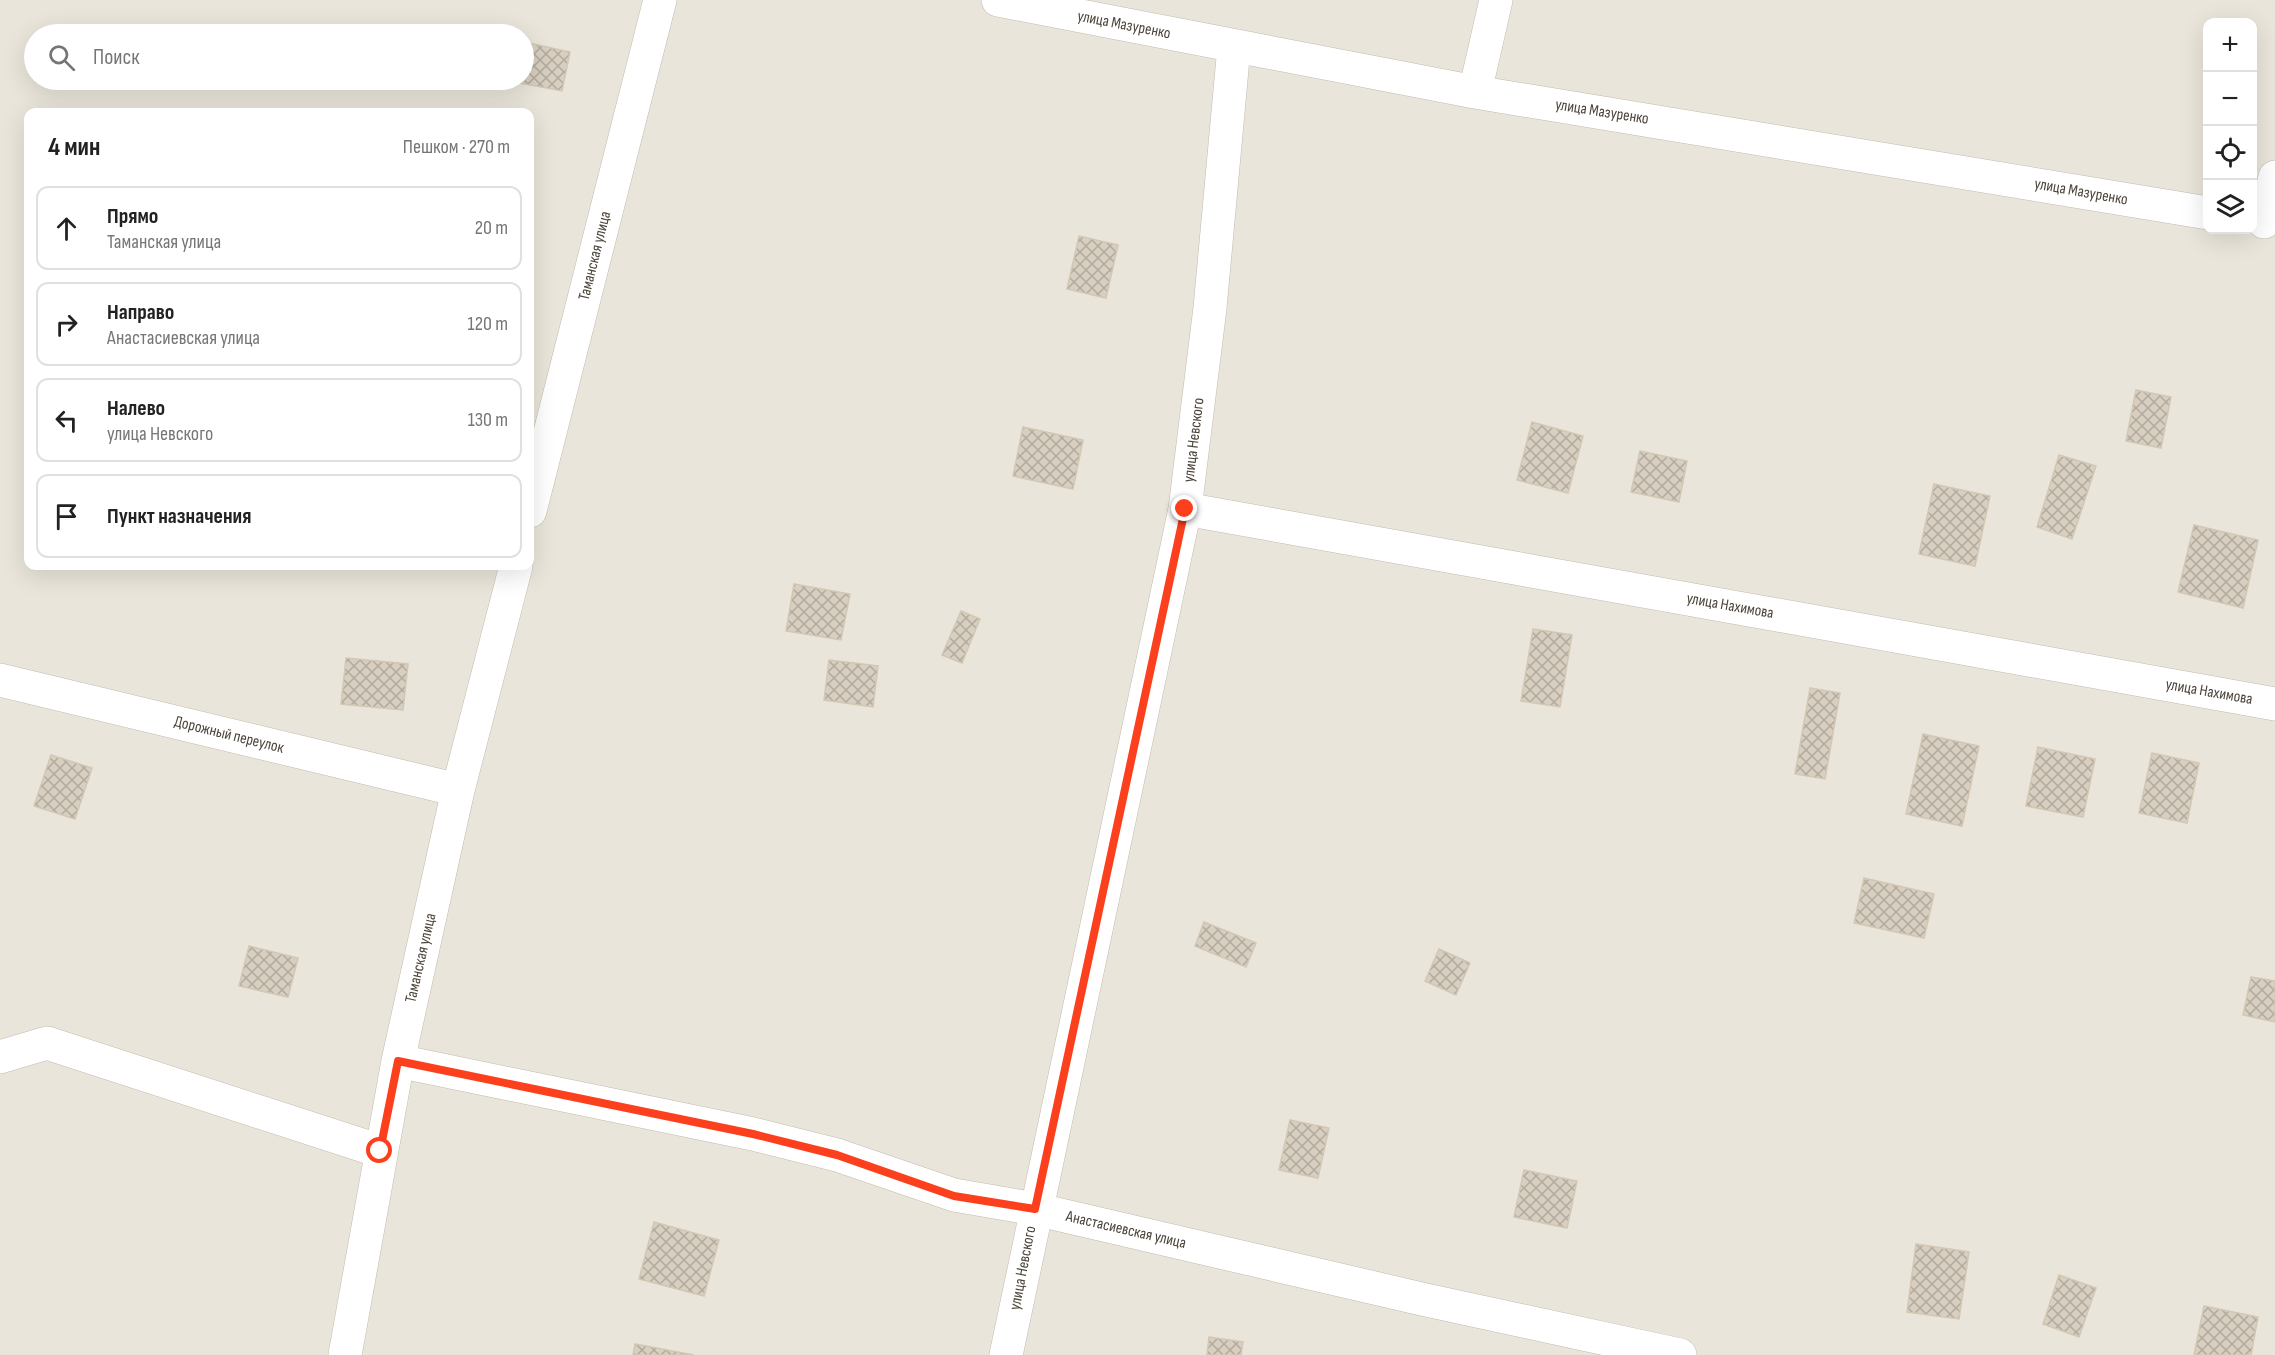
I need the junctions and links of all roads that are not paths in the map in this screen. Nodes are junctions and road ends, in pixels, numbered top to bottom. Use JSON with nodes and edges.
{"nodes":[{"id":1,"x":660,"y":0,"type":"edge"},
{"id":2,"x":998,"y":0,"type":"edge"},
{"id":3,"x":1496,"y":0,"type":"edge"},
{"id":4,"x":1234,"y":48,"type":"junction"},
{"id":5,"x":1475,"y":92,"type":"junction"},
{"id":6,"x":2275,"y":177,"type":"edge"},
{"id":7,"x":2203,"y":212,"type":"edge"},
{"id":8,"x":2264,"y":222,"type":"edge"},
{"id":9,"x":534,"y":495,"type":"edge"},
{"id":10,"x":1185,"y":509,"type":"junction"},
{"id":11,"x":515,"y":570,"type":"edge"},
{"id":12,"x":0,"y":680,"type":"edge"},
{"id":13,"x":2275,"y":704,"type":"edge"},
{"id":14,"x":458,"y":790,"type":"junction"},
{"id":15,"x":0,"y":1057,"type":"edge"},
{"id":16,"x":398,"y":1061,"type":"junction"},
{"id":17,"x":380,"y":1151,"type":"junction"},
{"id":18,"x":1035,"y":1209,"type":"junction"},
{"id":19,"x":345,"y":1355,"type":"edge"},
{"id":20,"x":1006,"y":1355,"type":"edge"},
{"id":21,"x":1680,"y":1355,"type":"edge"}],
"edges":[{"from":1,"to":9,"type":"street","name":"Таманская улица"},
{"from":2,"to":4,"type":"street","name":"улица Мазуренко"},
{"from":3,"to":5,"type":"street"},
{"from":4,"to":5,"type":"street","name":"улица Мазуренко"},
{"from":4,"to":10,"type":"street","name":"улица Невского"},
{"from":5,"to":7,"type":"street","name":"улица Мазуренко"},
{"from":6,"to":8,"type":"street"},
{"from":10,"to":13,"type":"street","name":"улица Нахимова"},
{"from":10,"to":18,"type":"street","name":"улица Невского"},
{"from":11,"to":14,"type":"street","name":"Таманская улица"},
{"from":12,"to":14,"type":"street","name":"Дорожный переулок"},
{"from":14,"to":16,"type":"street","name":"Таманская улица"},
{"from":15,"to":17,"type":"street"},
{"from":16,"to":17,"type":"street","name":"Таманская улица"},
{"from":16,"to":18,"type":"street","name":"Анастасиевская улица"},
{"from":17,"to":19,"type":"street","name":"Таманская улица"},
{"from":18,"to":20,"type":"street","name":"улица Невского"},
{"from":18,"to":21,"type":"street","name":"Анастасиевская улица"}]}
